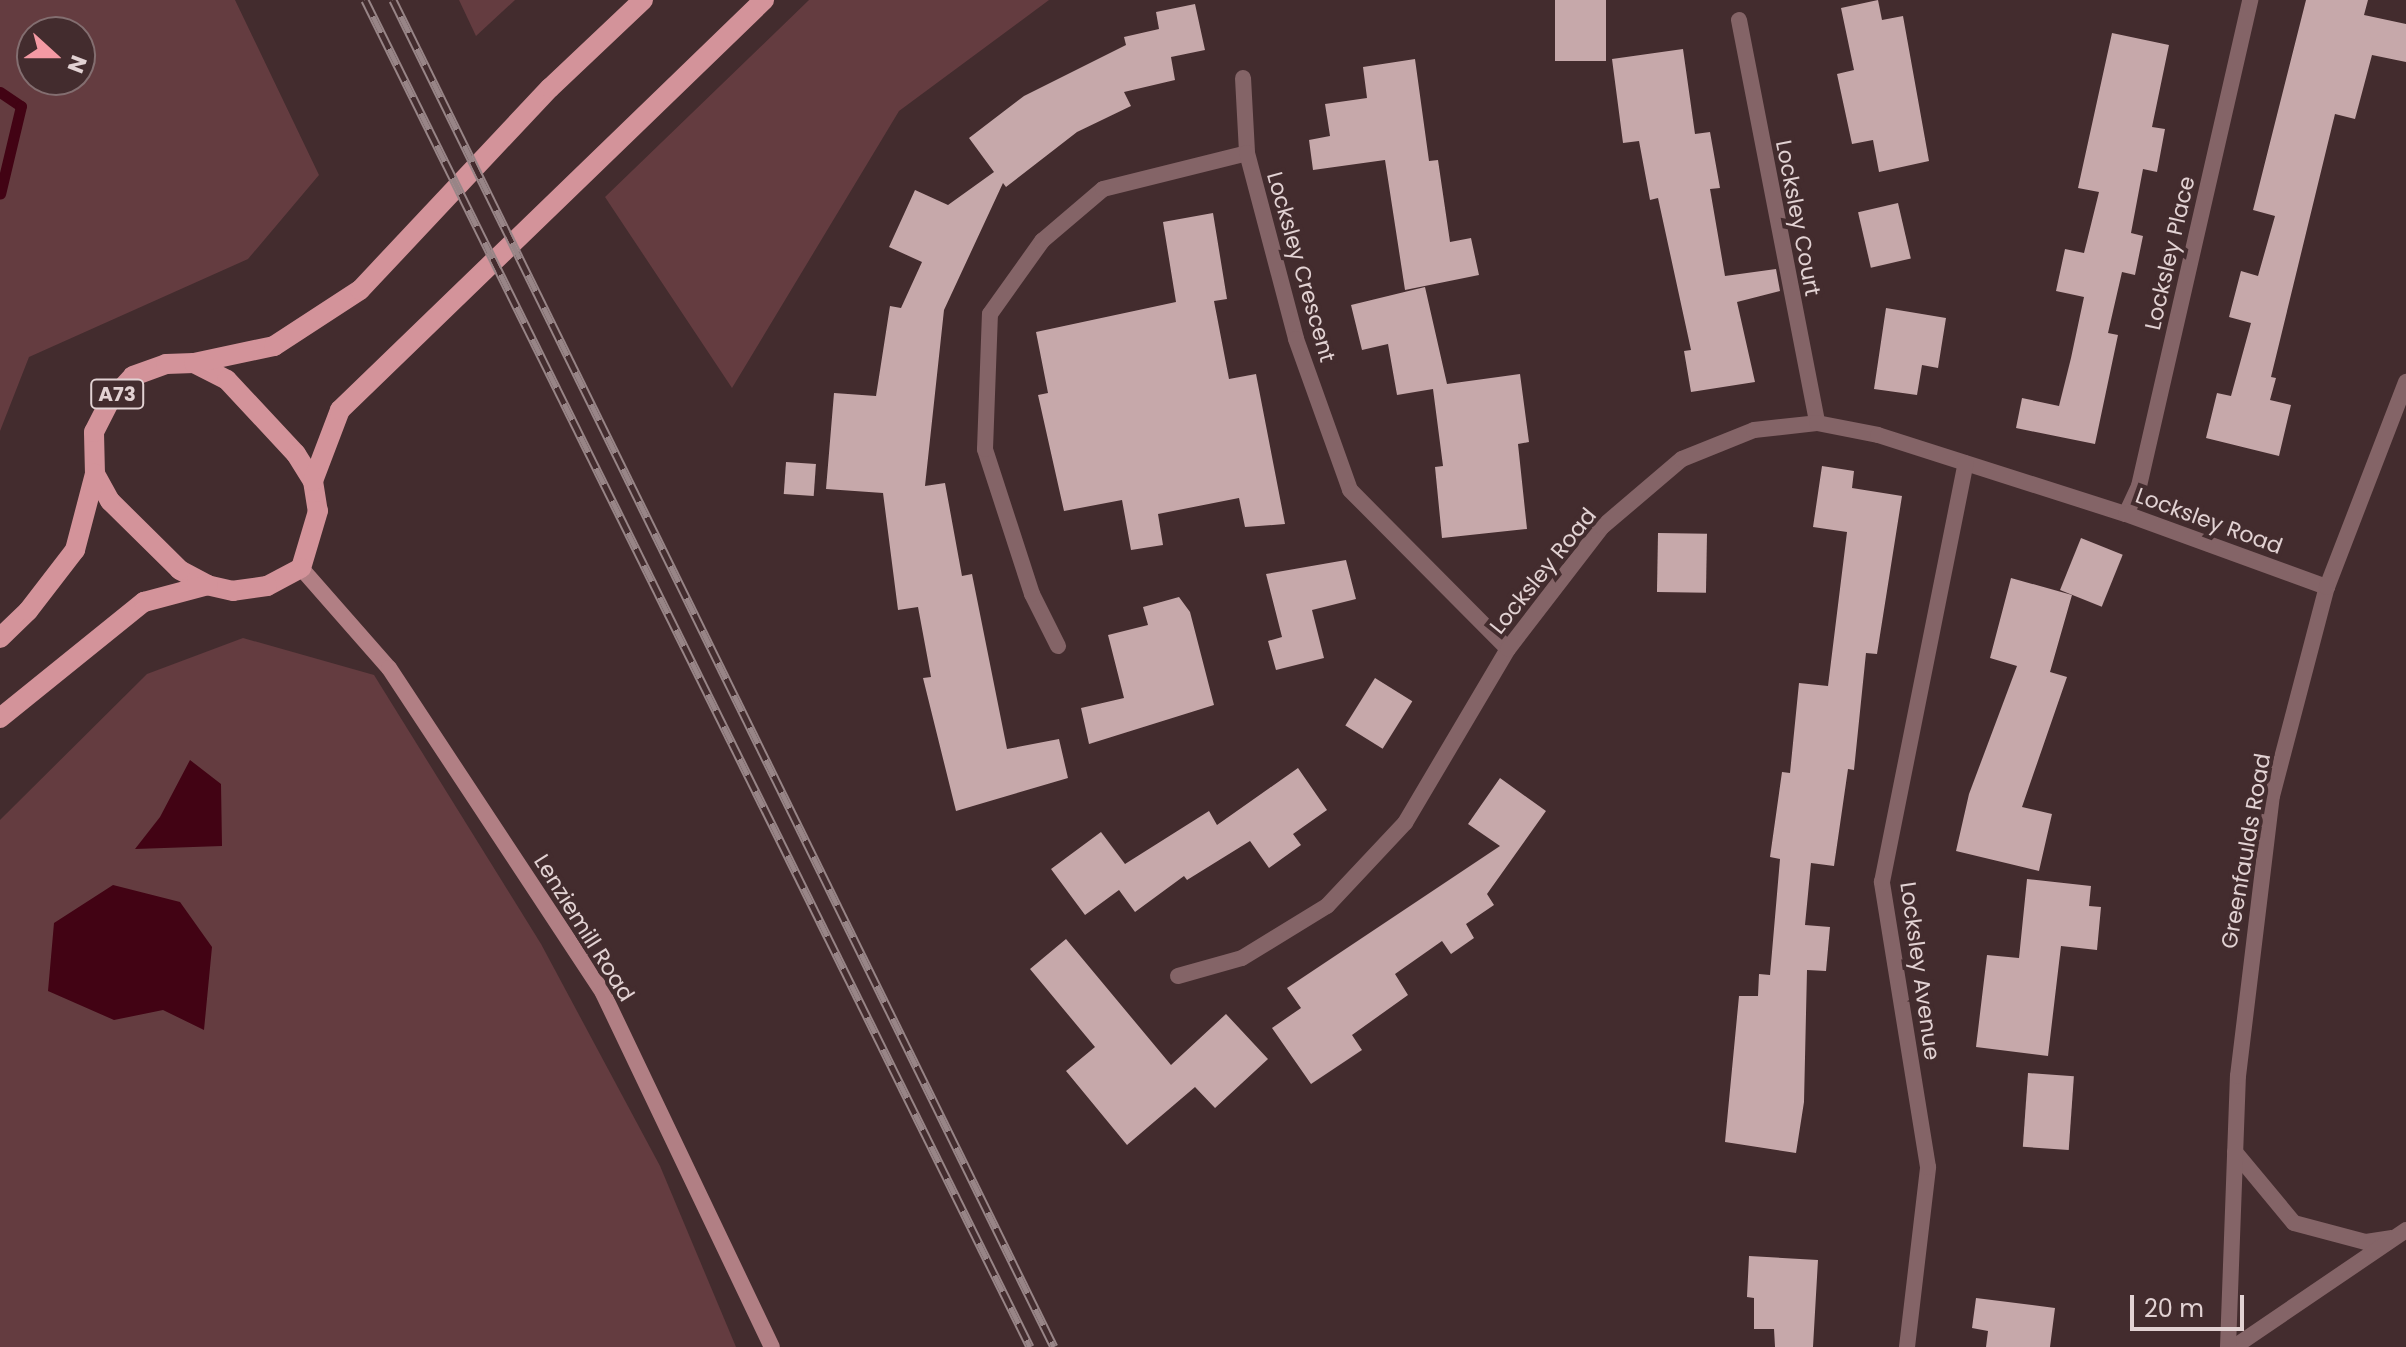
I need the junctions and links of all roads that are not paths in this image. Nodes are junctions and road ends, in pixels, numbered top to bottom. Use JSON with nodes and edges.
{"nodes":[{"id":1,"x":643,"y":0,"type":"edge"},
{"id":2,"x":764,"y":0,"type":"edge"},
{"id":3,"x":2250,"y":0,"type":"edge"},
{"id":4,"x":1739,"y":20,"type":"dead end"},
{"id":5,"x":1243,"y":78,"type":"dead end"},
{"id":6,"x":1247,"y":153,"type":"junction"},
{"id":7,"x":194,"y":363,"type":"junction"},
{"id":8,"x":2406,"y":382,"type":"edge"},
{"id":9,"x":1817,"y":423,"type":"junction"},
{"id":10,"x":1966,"y":463,"type":"junction"},
{"id":11,"x":95,"y":474,"type":"junction"},
{"id":12,"x":313,"y":481,"type":"junction"},
{"id":13,"x":2126,"y":514,"type":"junction"},
{"id":14,"x":301,"y":568,"type":"junction"},
{"id":15,"x":208,"y":585,"type":"junction"},
{"id":16,"x":2327,"y":587,"type":"junction"},
{"id":17,"x":0,"y":638,"type":"edge"},
{"id":18,"x":1058,"y":646,"type":"dead end"},
{"id":19,"x":1508,"y":649,"type":"junction"},
{"id":20,"x":0,"y":718,"type":"edge"},
{"id":21,"x":1178,"y":976,"type":"dead end"},
{"id":22,"x":2235,"y":1152,"type":"junction"},
{"id":23,"x":2402,"y":1234,"type":"edge"},
{"id":24,"x":772,"y":1347,"type":"edge"},
{"id":25,"x":1907,"y":1347,"type":"edge"},
{"id":26,"x":2228,"y":1347,"type":"edge"},
{"id":27,"x":2234,"y":1347,"type":"edge"}],
"edges":[{"from":1,"to":7,"type":"main road","number":"A73"},
{"from":2,"to":12,"type":"main road"},
{"from":3,"to":13,"type":"street","name":"Locksley Place"},
{"from":4,"to":9,"type":"street","name":"Locksley Court"},
{"from":5,"to":6,"type":"street"},
{"from":6,"to":18,"type":"street","name":"Locksley Crescent"},
{"from":6,"to":19,"type":"street","name":"Locksley Crescent"},
{"from":7,"to":11,"type":"main road","number":"A73"},
{"from":7,"to":12,"type":"main road"},
{"from":8,"to":16,"type":"street","name":"Greenfaulds Road"},
{"from":9,"to":10,"type":"street","name":"Locksley Road"},
{"from":9,"to":19,"type":"street","name":"Locksley Road"},
{"from":10,"to":13,"type":"street","name":"Locksley Road"},
{"from":10,"to":25,"type":"street","name":"Locksley Avenue"},
{"from":11,"to":15,"type":"main road"},
{"from":11,"to":17,"type":"main road","number":"A73"},
{"from":12,"to":14,"type":"main road"},
{"from":13,"to":16,"type":"street","name":"Locksley Road"},
{"from":14,"to":15,"type":"main road"},
{"from":14,"to":24,"type":"main road","name":"Lenziemill Road"},
{"from":15,"to":20,"type":"main road"},
{"from":16,"to":22,"type":"street","name":"Greenfaulds Road"},
{"from":19,"to":21,"type":"street","name":"Locksley Road"},
{"from":22,"to":23,"type":"street"},
{"from":22,"to":26,"type":"street","name":"Greenfaulds Road"},
{"from":23,"to":27,"type":"street"}]}
